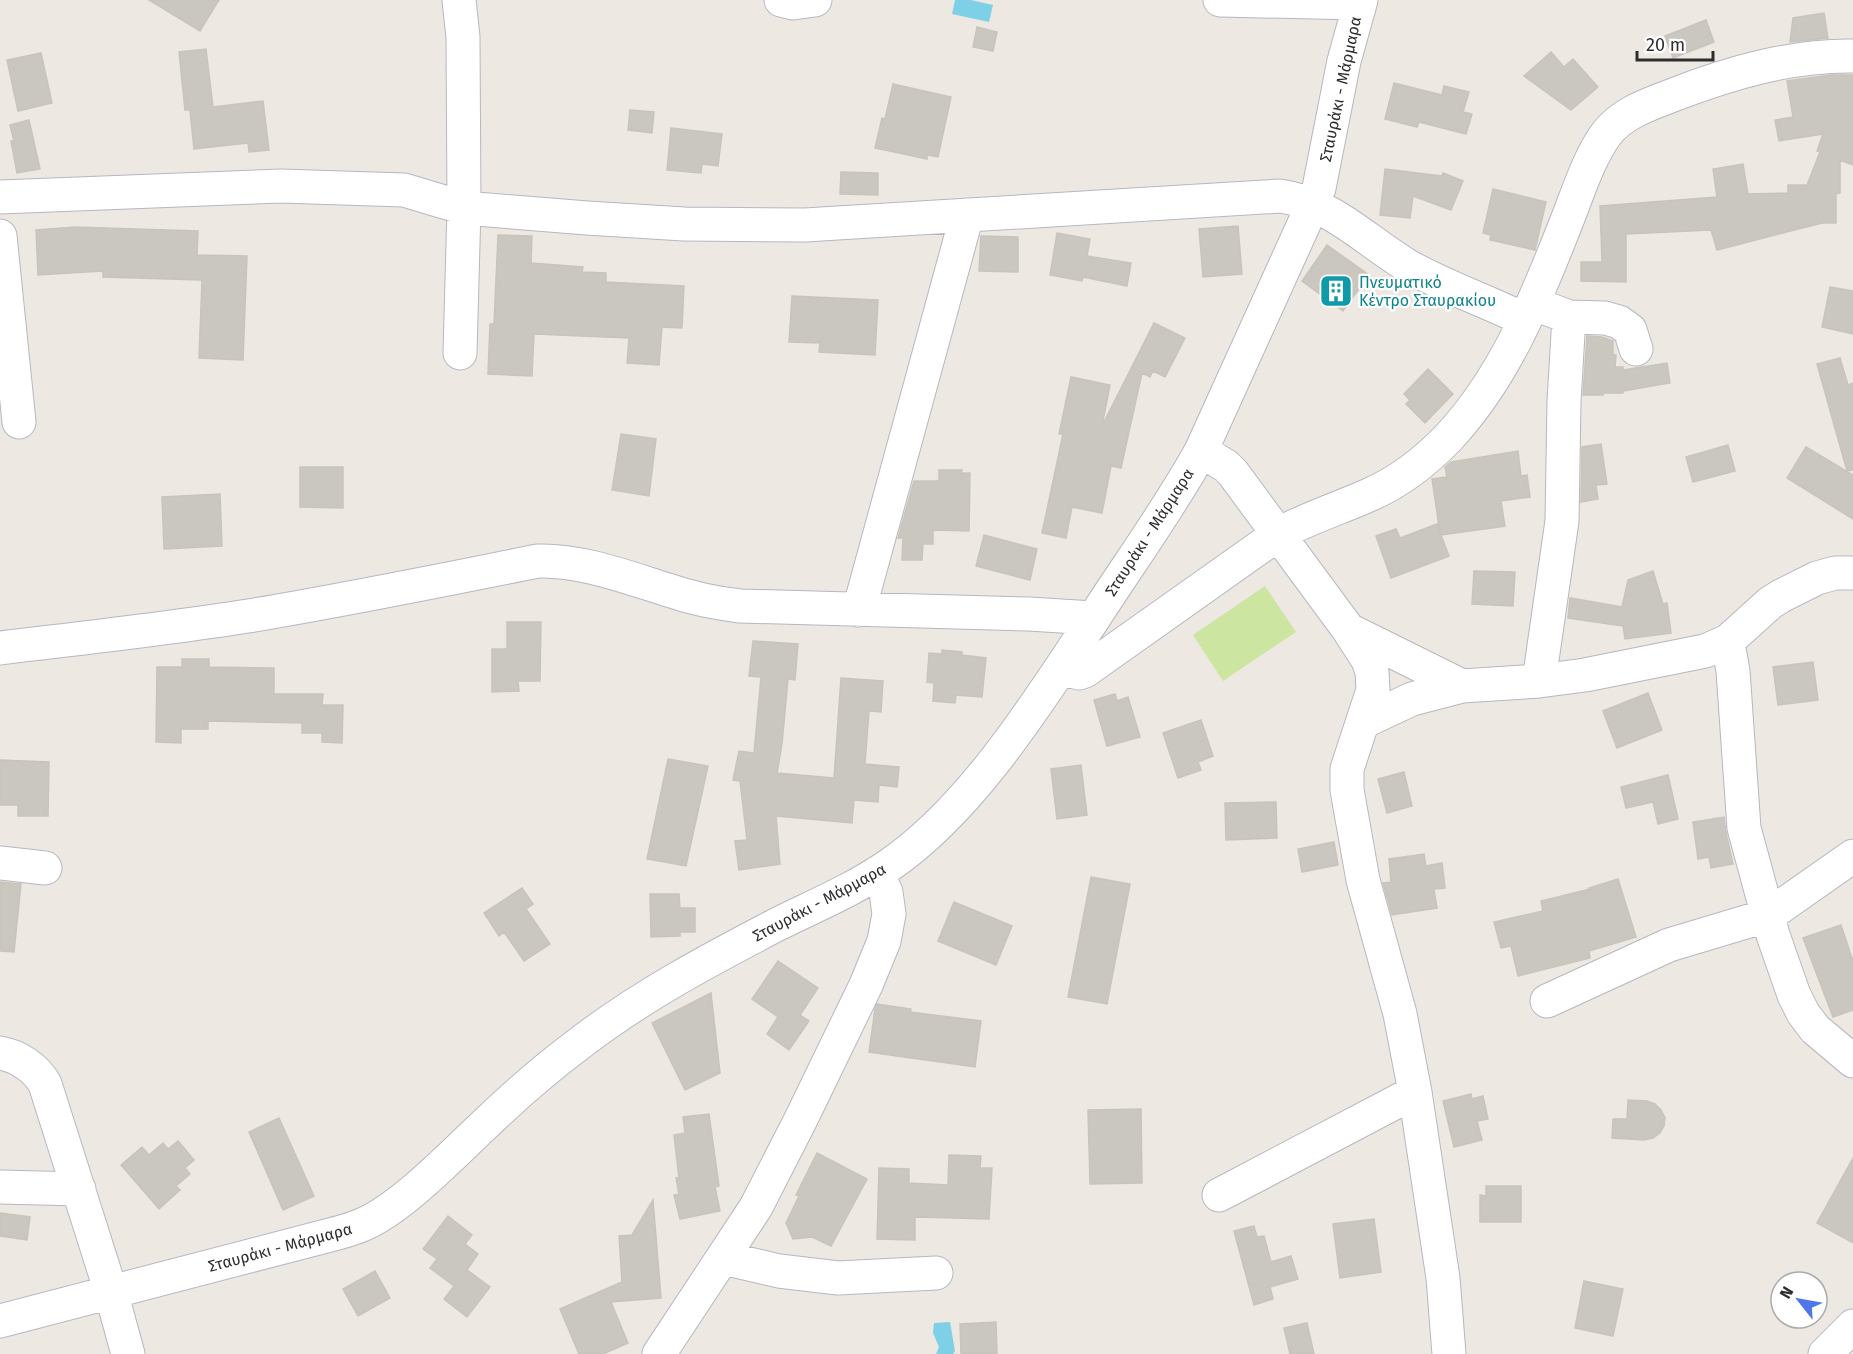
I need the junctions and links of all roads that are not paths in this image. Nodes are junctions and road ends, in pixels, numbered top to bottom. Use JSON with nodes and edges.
{"nodes":[{"id":1,"x":459,"y":0,"type":"edge"},
{"id":2,"x":781,"y":0,"type":"edge"},
{"id":3,"x":815,"y":0,"type":"edge"},
{"id":4,"x":1220,"y":0,"type":"edge"},
{"id":5,"x":1360,"y":2,"type":"edge"},
{"id":6,"x":1853,"y":56,"type":"edge"},
{"id":7,"x":0,"y":197,"type":"edge"},
{"id":8,"x":1313,"y":204,"type":"junction"},
{"id":9,"x":464,"y":208,"type":"junction"},
{"id":10,"x":967,"y":215,"type":"junction"},
{"id":11,"x":0,"y":236,"type":"edge"},
{"id":12,"x":1529,"y":312,"type":"junction"},
{"id":13,"x":1569,"y":317,"type":"junction"},
{"id":14,"x":1636,"y":349,"type":"dead end"},
{"id":15,"x":460,"y":353,"type":"dead end"},
{"id":16,"x":19,"y":422,"type":"dead end"},
{"id":17,"x":1201,"y":451,"type":"junction"},
{"id":18,"x":1277,"y":535,"type":"junction"},
{"id":19,"x":1853,"y":573,"type":"edge"},
{"id":20,"x":859,"y":609,"type":"junction"},
{"id":21,"x":1093,"y":618,"type":"junction"},
{"id":22,"x":1348,"y":629,"type":"junction"},
{"id":23,"x":1724,"y":644,"type":"junction"},
{"id":24,"x":0,"y":648,"type":"edge"},
{"id":25,"x":1062,"y":668,"type":"junction"},
{"id":26,"x":1539,"y":681,"type":"junction"},
{"id":27,"x":1462,"y":686,"type":"junction"},
{"id":28,"x":1363,"y":722,"type":"junction"},
{"id":29,"x":1853,"y":856,"type":"edge"},
{"id":30,"x":0,"y":863,"type":"edge"},
{"id":31,"x":45,"y":868,"type":"dead end"},
{"id":32,"x":877,"y":873,"type":"junction"},
{"id":33,"x":1769,"y":915,"type":"junction"},
{"id":34,"x":1547,"y":1000,"type":"dead end"},
{"id":35,"x":0,"y":1053,"type":"edge"},
{"id":36,"x":1853,"y":1061,"type":"edge"},
{"id":37,"x":1415,"y":1092,"type":"junction"},
{"id":38,"x":0,"y":1187,"type":"edge"},
{"id":39,"x":79,"y":1189,"type":"junction"},
{"id":40,"x":1219,"y":1195,"type":"dead end"},
{"id":41,"x":723,"y":1258,"type":"junction"},
{"id":42,"x":936,"y":1273,"type":"dead end"},
{"id":43,"x":111,"y":1292,"type":"junction"},
{"id":44,"x":0,"y":1320,"type":"edge"},
{"id":45,"x":1853,"y":1326,"type":"edge"},
{"id":46,"x":128,"y":1354,"type":"edge"},
{"id":47,"x":659,"y":1354,"type":"edge"},
{"id":48,"x":1449,"y":1354,"type":"edge"},
{"id":49,"x":1825,"y":1354,"type":"edge"}],
"edges":[{"from":1,"to":9,"type":"street"},
{"from":2,"to":3,"type":"street"},
{"from":4,"to":5,"type":"street"},
{"from":5,"to":8,"type":"street","name":"Σταυράκι - Μάρμαρα"},
{"from":6,"to":12,"type":"street"},
{"from":7,"to":9,"type":"street"},
{"from":8,"to":10,"type":"street"},
{"from":8,"to":12,"type":"street"},
{"from":8,"to":17,"type":"street","name":"Σταυράκι - Μάρμαρα"},
{"from":9,"to":10,"type":"street"},
{"from":9,"to":15,"type":"street"},
{"from":10,"to":20,"type":"street"},
{"from":11,"to":16,"type":"street"},
{"from":12,"to":13,"type":"street"},
{"from":12,"to":18,"type":"street"},
{"from":13,"to":14,"type":"street"},
{"from":13,"to":26,"type":"street"},
{"from":17,"to":18,"type":"street"},
{"from":17,"to":21,"type":"street","name":"Σταυράκι - Μάρμαρα"},
{"from":18,"to":22,"type":"street"},
{"from":18,"to":25,"type":"street"},
{"from":19,"to":23,"type":"street"},
{"from":20,"to":21,"type":"street"},
{"from":20,"to":24,"type":"street"},
{"from":21,"to":25,"type":"street","name":"Σταυράκι - Μάρμαρα"},
{"from":22,"to":27,"type":"street"},
{"from":22,"to":28,"type":"street"},
{"from":23,"to":26,"type":"street"},
{"from":23,"to":33,"type":"street"},
{"from":25,"to":32,"type":"street","name":"Σταυράκι - Μάρμαρα"},
{"from":26,"to":27,"type":"street"},
{"from":27,"to":28,"type":"street"},
{"from":28,"to":37,"type":"street"},
{"from":29,"to":33,"type":"street"},
{"from":30,"to":31,"type":"street"},
{"from":32,"to":41,"type":"street"},
{"from":32,"to":43,"type":"street","name":"Σταυράκι - Μάρμαρα"},
{"from":33,"to":34,"type":"street"},
{"from":33,"to":36,"type":"street"},
{"from":35,"to":39,"type":"street"},
{"from":37,"to":40,"type":"street"},
{"from":37,"to":48,"type":"street"},
{"from":38,"to":39,"type":"street"},
{"from":39,"to":43,"type":"street"},
{"from":41,"to":42,"type":"street"},
{"from":41,"to":47,"type":"street"},
{"from":43,"to":44,"type":"street","name":"Σταυράκι - Μάρμαρα"},
{"from":43,"to":46,"type":"street"},
{"from":45,"to":49,"type":"street"}]}
